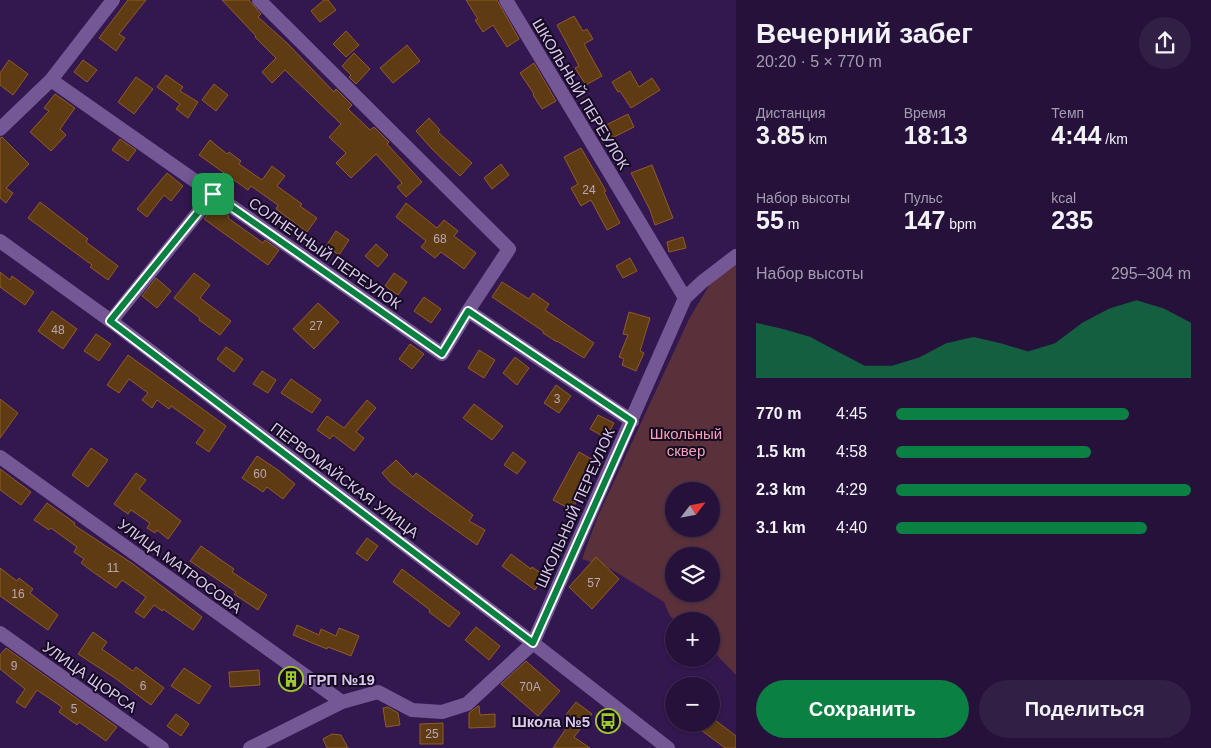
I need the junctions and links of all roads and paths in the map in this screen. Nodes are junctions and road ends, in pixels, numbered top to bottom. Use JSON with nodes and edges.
{"nodes":[{"id":1,"x":113,"y":0,"type":"edge"},
{"id":2,"x":259,"y":0,"type":"edge"},
{"id":3,"x":506,"y":0,"type":"edge"},
{"id":4,"x":51,"y":80,"type":"junction"},
{"id":5,"x":0,"y":129,"type":"edge"},
{"id":6,"x":213,"y":194,"type":"junction"},
{"id":7,"x":0,"y":241,"type":"edge"},
{"id":8,"x":736,"y":256,"type":"edge"},
{"id":9,"x":685,"y":298,"type":"junction"},
{"id":10,"x":468,"y":311,"type":"junction"},
{"id":11,"x":110,"y":321,"type":"junction"},
{"id":12,"x":632,"y":421,"type":"junction"},
{"id":13,"x":0,"y":457,"type":"edge"},
{"id":14,"x":0,"y":633,"type":"edge"},
{"id":15,"x":533,"y":643,"type":"junction"},
{"id":16,"x":342,"y":702,"type":"junction"},
{"id":17,"x":162,"y":748,"type":"edge"},
{"id":18,"x":250,"y":748,"type":"edge"},
{"id":19,"x":668,"y":748,"type":"edge"}],
"edges":[{"from":1,"to":4,"type":"street"},
{"from":2,"to":10,"type":"street","name":"СОЛНЕЧНЫЙ ПЕРЕУЛОК"},
{"from":3,"to":9,"type":"street","name":"ШКОЛЬНЫЙ ПЕРЕУЛОК"},
{"from":4,"to":5,"type":"street"},
{"from":4,"to":6,"type":"street","name":"СОЛНЕЧНЫЙ ПЕРЕУЛОК"},
{"from":6,"to":10,"type":"street","name":"СОЛНЕЧНЫЙ ПЕРЕУЛОК"},
{"from":6,"to":11,"type":"street"},
{"from":7,"to":11,"type":"street","name":"ПЕРВОМАЙСКАЯ УЛИЦА"},
{"from":8,"to":9,"type":"street"},
{"from":9,"to":12,"type":"street","name":"ШКОЛЬНЫЙ ПЕРЕУЛОК"},
{"from":10,"to":12,"type":"street"},
{"from":11,"to":15,"type":"street","name":"ПЕРВОМАЙСКАЯ УЛИЦА"},
{"from":12,"to":15,"type":"street","name":"ШКОЛЬНЫЙ ПЕРЕУЛОК"},
{"from":13,"to":16,"type":"street","name":"УЛИЦА МАТРОСОВА"},
{"from":14,"to":17,"type":"street","name":"УЛИЦА ЩОРСА"},
{"from":15,"to":16,"type":"street","name":"ШКОЛЬНЫЙ ПЕРЕУЛОК"},
{"from":15,"to":19,"type":"street","name":"ПЕРВОМАЙСКАЯ УЛИЦА"},
{"from":16,"to":18,"type":"street","name":"ШКОЛЬНЫЙ ПЕРЕУЛОК"}]}
